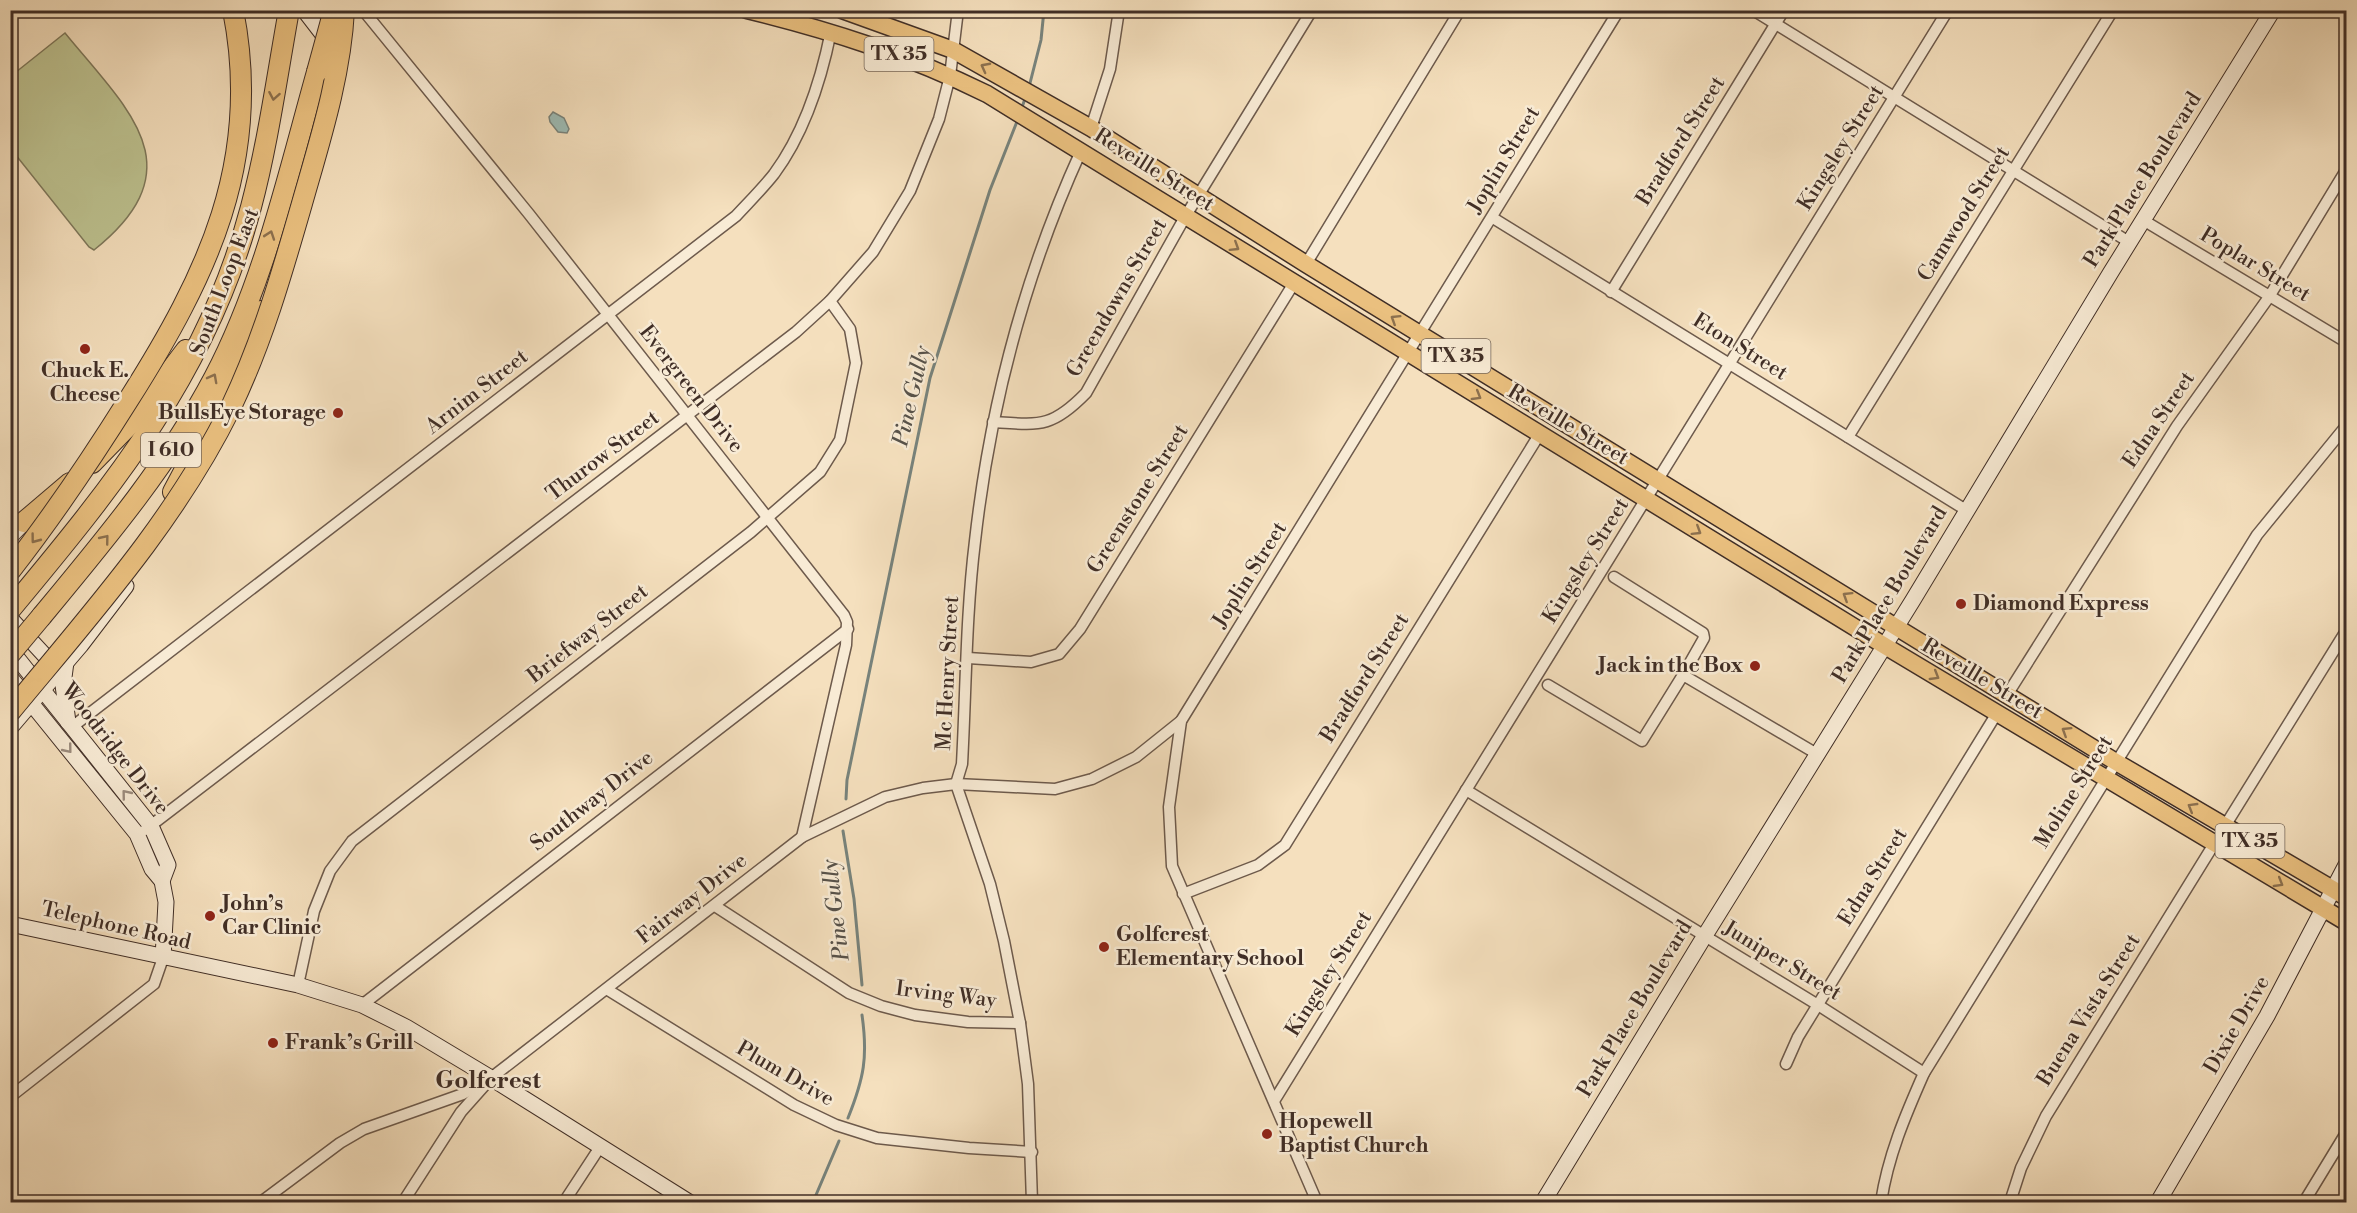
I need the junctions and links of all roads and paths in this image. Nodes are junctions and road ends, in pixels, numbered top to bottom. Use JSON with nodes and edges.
{"nodes":[{"id":1,"x":234,"y":10,"type":"edge"},
{"id":2,"x":289,"y":10,"type":"edge"},
{"id":3,"x":304,"y":10,"type":"edge"},
{"id":4,"x":334,"y":10,"type":"edge"},
{"id":5,"x":344,"y":10,"type":"edge"},
{"id":6,"x":363,"y":10,"type":"edge"},
{"id":7,"x":747,"y":10,"type":"edge"},
{"id":8,"x":842,"y":10,"type":"edge"},
{"id":9,"x":957,"y":10,"type":"edge"},
{"id":10,"x":1119,"y":10,"type":"edge"},
{"id":11,"x":1312,"y":10,"type":"edge"},
{"id":12,"x":1460,"y":10,"type":"edge"},
{"id":13,"x":1619,"y":10,"type":"edge"},
{"id":14,"x":1753,"y":10,"type":"edge"},
{"id":15,"x":1784,"y":10,"type":"edge"},
{"id":16,"x":1948,"y":10,"type":"edge"},
{"id":17,"x":2113,"y":10,"type":"edge"},
{"id":18,"x":2273,"y":10,"type":"edge"},
{"id":19,"x":1776,"y":24,"type":"junction"},
{"id":20,"x":831,"y":31,"type":"junction"},
{"id":21,"x":953,"y":50,"type":"junction"},
{"id":22,"x":950,"y":76,"type":"junction"},
{"id":23,"x":1895,"y":98,"type":"junction"},
{"id":24,"x":1091,"y":128,"type":"junction"},
{"id":25,"x":1081,"y":151,"type":"junction"},
{"id":26,"x":2346,"y":170,"type":"edge"},
{"id":27,"x":2013,"y":171,"type":"junction"},
{"id":28,"x":1198,"y":195,"type":"junction"},
{"id":29,"x":1185,"y":217,"type":"junction"},
{"id":30,"x":1493,"y":218,"type":"junction"},
{"id":31,"x":2143,"y":220,"type":"junction"},
{"id":32,"x":2129,"y":242,"type":"junction"},
{"id":33,"x":262,"y":259,"type":"junction"},
{"id":34,"x":1306,"y":264,"type":"junction"},
{"id":35,"x":1294,"y":283,"type":"junction"},
{"id":36,"x":1611,"y":292,"type":"junction"},
{"id":37,"x":2269,"y":297,"type":"junction"},
{"id":38,"x":830,"y":301,"type":"junction"},
{"id":39,"x":212,"y":314,"type":"junction"},
{"id":40,"x":608,"y":316,"type":"junction"},
{"id":41,"x":1421,"y":335,"type":"junction"},
{"id":42,"x":2346,"y":342,"type":"edge"},
{"id":43,"x":1409,"y":354,"type":"junction"},
{"id":44,"x":1731,"y":364,"type":"junction"},
{"id":45,"x":686,"y":416,"type":"junction"},
{"id":46,"x":993,"y":422,"type":"junction"},
{"id":47,"x":2346,"y":426,"type":"edge"},
{"id":48,"x":1539,"y":435,"type":"junction"},
{"id":49,"x":1848,"y":437,"type":"junction"},
{"id":50,"x":1660,"y":480,"type":"junction"},
{"id":51,"x":1647,"y":500,"type":"junction"},
{"id":52,"x":1966,"y":510,"type":"junction"},
{"id":53,"x":767,"y":516,"type":"junction"},
{"id":54,"x":17,"y":529,"type":"edge"},
{"id":55,"x":10,"y":571,"type":"edge"},
{"id":56,"x":1614,"y":577,"type":"dead end"},
{"id":57,"x":126,"y":586,"type":"junction"},
{"id":58,"x":16,"y":603,"type":"edge"},
{"id":59,"x":10,"y":618,"type":"edge"},
{"id":60,"x":1896,"y":627,"type":"junction"},
{"id":61,"x":848,"y":630,"type":"junction"},
{"id":62,"x":2346,"y":631,"type":"edge"},
{"id":63,"x":1885,"y":646,"type":"junction"},
{"id":64,"x":10,"y":649,"type":"edge"},
{"id":65,"x":10,"y":654,"type":"edge"},
{"id":66,"x":968,"y":658,"type":"junction"},
{"id":67,"x":66,"y":663,"type":"junction"},
{"id":68,"x":1683,"y":675,"type":"junction"},
{"id":69,"x":10,"y":677,"type":"edge"},
{"id":70,"x":1548,"y":685,"type":"dead end"},
{"id":71,"x":43,"y":691,"type":"junction"},
{"id":72,"x":2007,"y":695,"type":"junction"},
{"id":73,"x":31,"y":704,"type":"junction"},
{"id":74,"x":10,"y":712,"type":"edge"},
{"id":75,"x":1997,"y":713,"type":"junction"},
{"id":76,"x":1181,"y":721,"type":"junction"},
{"id":77,"x":70,"y":725,"type":"junction"},
{"id":78,"x":11,"y":727,"type":"edge"},
{"id":79,"x":53,"y":730,"type":"junction"},
{"id":80,"x":1817,"y":754,"type":"junction"},
{"id":81,"x":2116,"y":762,"type":"junction"},
{"id":82,"x":2105,"y":779,"type":"junction"},
{"id":83,"x":956,"y":784,"type":"junction"},
{"id":84,"x":1466,"y":790,"type":"junction"},
{"id":85,"x":151,"y":826,"type":"junction"},
{"id":86,"x":2225,"y":826,"type":"junction"},
{"id":87,"x":137,"y":834,"type":"junction"},
{"id":88,"x":802,"y":837,"type":"junction"},
{"id":89,"x":2214,"y":844,"type":"junction"},
{"id":90,"x":2346,"y":865,"type":"edge"},
{"id":91,"x":162,"y":882,"type":"junction"},
{"id":92,"x":1183,"y":894,"type":"junction"},
{"id":93,"x":2340,"y":894,"type":"edge"},
{"id":94,"x":715,"y":906,"type":"junction"},
{"id":95,"x":2324,"y":909,"type":"junction"},
{"id":96,"x":2346,"y":922,"type":"edge"},
{"id":97,"x":11,"y":924,"type":"edge"},
{"id":98,"x":1704,"y":937,"type":"junction"},
{"id":99,"x":163,"y":958,"type":"junction"},
{"id":100,"x":298,"y":985,"type":"junction"},
{"id":101,"x":608,"y":990,"type":"junction"},
{"id":102,"x":362,"y":1005,"type":"junction"},
{"id":103,"x":1818,"y":1005,"type":"junction"},
{"id":104,"x":1020,"y":1023,"type":"junction"},
{"id":105,"x":1786,"y":1064,"type":"dead end"},
{"id":106,"x":1924,"y":1073,"type":"junction"},
{"id":107,"x":491,"y":1078,"type":"junction"},
{"id":108,"x":10,"y":1097,"type":"edge"},
{"id":109,"x":1274,"y":1101,"type":"junction"},
{"id":110,"x":2346,"y":1133,"type":"edge"},
{"id":111,"x":600,"y":1147,"type":"junction"},
{"id":112,"x":1032,"y":1152,"type":"junction"},
{"id":113,"x":261,"y":1203,"type":"edge"},
{"id":114,"x":403,"y":1203,"type":"edge"},
{"id":115,"x":564,"y":1203,"type":"edge"},
{"id":116,"x":689,"y":1203,"type":"edge"},
{"id":117,"x":1032,"y":1203,"type":"edge"},
{"id":118,"x":1317,"y":1203,"type":"edge"},
{"id":119,"x":1543,"y":1203,"type":"edge"},
{"id":120,"x":1881,"y":1203,"type":"edge"},
{"id":121,"x":2010,"y":1203,"type":"edge"},
{"id":122,"x":2158,"y":1203,"type":"edge"},
{"id":123,"x":2304,"y":1203,"type":"edge"}],
"edges":[{"from":1,"to":54,"type":"main road"},
{"from":1,"to":55,"type":"highway","one_way":true,"bridge":true},
{"from":2,"to":39,"type":"highway","name":"South Loop East","number":"I 610","one_way":true},
{"from":3,"to":57,"type":"main road"},
{"from":33,"to":4,"type":"highway","name":"South Loop East","number":"I 610","one_way":true,"bridge":true},
{"from":5,"to":74,"type":"highway","bridge":true},
{"from":6,"to":40,"type":"street","name":"Evergreen Drive"},
{"from":7,"to":20,"type":"main road","name":"Reveille Street","number":"TX 35"},
{"from":8,"to":21,"type":"main road","name":"Reveille Street","number":"TX 35"},
{"from":9,"to":21,"type":"street","name":"Thurow Street"},
{"from":10,"to":24,"type":"street"},
{"from":11,"to":28,"type":"street","name":"Greendowns Street"},
{"from":12,"to":34,"type":"street"},
{"from":13,"to":30,"type":"street","name":"Joplin Street"},
{"from":14,"to":19,"type":"street"},
{"from":15,"to":19,"type":"street","name":"Bradford Street"},
{"from":16,"to":23,"type":"street","name":"Kingsley Street"},
{"from":17,"to":27,"type":"street","name":"Camwood Street"},
{"from":18,"to":31,"type":"main road","name":"Park Place Boulevard"},
{"from":19,"to":23,"type":"street"},
{"from":19,"to":36,"type":"street","name":"Bradford Street"},
{"from":20,"to":22,"type":"main road","name":"Reveille Street","number":"TX 35"},
{"from":20,"to":40,"type":"street","name":"Arnim Street"},
{"from":21,"to":22,"type":"street","name":"Thurow Street"},
{"from":24,"to":21,"type":"main road","name":"Reveille Street","number":"TX 35","one_way":true},
{"from":22,"to":25,"type":"main road","name":"Reveille Street","number":"TX 35"},
{"from":22,"to":38,"type":"street","name":"Thurow Street"},
{"from":23,"to":27,"type":"street"},
{"from":23,"to":44,"type":"street","name":"Kingsley Street"},
{"from":24,"to":28,"type":"main road","name":"Reveille Street","number":"TX 35"},
{"from":25,"to":29,"type":"main road","name":"Reveille Street","number":"TX 35"},
{"from":25,"to":46,"type":"street","name":"Mc Henry Street"},
{"from":26,"to":37,"type":"street","name":"Edna Street"},
{"from":27,"to":32,"type":"street"},
{"from":27,"to":49,"type":"street","name":"Camwood Street"},
{"from":28,"to":29,"type":"street","name":"Greendowns Street"},
{"from":28,"to":34,"type":"main road","name":"Reveille Street","number":"TX 35"},
{"from":29,"to":35,"type":"main road","name":"Reveille Street","number":"TX 35","one_way":true},
{"from":29,"to":46,"type":"street","name":"Greendowns Street"},
{"from":30,"to":36,"type":"street","name":"Eton Street"},
{"from":30,"to":41,"type":"street","name":"Joplin Street"},
{"from":31,"to":32,"type":"main road","name":"Park Place Boulevard"},
{"from":31,"to":37,"type":"street","name":"Poplar Street"},
{"from":32,"to":52,"type":"main road","name":"Park Place Boulevard"},
{"from":33,"to":57,"type":"highway"},
{"from":65,"to":33,"type":"highway","name":"South Loop East","number":"I 610","one_way":true,"bridge":true},
{"from":41,"to":34,"type":"main road","name":"Reveille Street","number":"TX 35","one_way":true},
{"from":35,"to":43,"type":"main road","name":"Reveille Street","number":"TX 35"},
{"from":35,"to":66,"type":"street","name":"Greenstone Street"},
{"from":36,"to":44,"type":"street","name":"Eton Street"},
{"from":37,"to":42,"type":"street","name":"Poplar Street"},
{"from":37,"to":72,"type":"street","name":"Edna Street"},
{"from":38,"to":45,"type":"street","name":"Thurow Street"},
{"from":38,"to":53,"type":"street","name":"Briefway Street"},
{"from":39,"to":54,"type":"highway"},
{"from":39,"to":58,"type":"highway","name":"South Loop East","number":"I 610"},
{"from":40,"to":45,"type":"street","name":"Evergreen Drive"},
{"from":40,"to":77,"type":"street","name":"Arnim Street"},
{"from":41,"to":43,"type":"street","name":"Joplin Street"},
{"from":41,"to":50,"type":"main road","name":"Reveille Street","number":"TX 35"},
{"from":43,"to":48,"type":"main road","name":"Reveille Street","number":"TX 35","one_way":true},
{"from":43,"to":76,"type":"street","name":"Joplin Street"},
{"from":44,"to":49,"type":"street","name":"Eton Street"},
{"from":44,"to":50,"type":"street","name":"Kingsley Street"},
{"from":45,"to":53,"type":"street","name":"Evergreen Drive"},
{"from":45,"to":85,"type":"street","name":"Thurow Street"},
{"from":46,"to":66,"type":"street","name":"Mc Henry Street"},
{"from":47,"to":81,"type":"street","name":"Moline Street"},
{"from":48,"to":51,"type":"main road","name":"Reveille Street","number":"TX 35"},
{"from":48,"to":92,"type":"street","name":"Bradford Street"},
{"from":49,"to":52,"type":"street","name":"Eton Street"},
{"from":50,"to":51,"type":"street","name":"Kingsley Street"},
{"from":60,"to":50,"type":"main road","name":"Reveille Street","number":"TX 35","one_way":true},
{"from":51,"to":63,"type":"main road","name":"Reveille Street","number":"TX 35","one_way":true},
{"from":51,"to":84,"type":"street","name":"Kingsley Street"},
{"from":52,"to":60,"type":"main road","name":"Park Place Boulevard"},
{"from":53,"to":61,"type":"street","name":"Evergreen Drive"},
{"from":53,"to":100,"type":"street","name":"Briefway Street"},
{"from":56,"to":68,"type":"street"},
{"from":57,"to":67,"type":"main road"},
{"from":59,"to":67,"type":"main road"},
{"from":60,"to":63,"type":"main road","name":"Park Place Boulevard"},
{"from":60,"to":72,"type":"main road","name":"Reveille Street","number":"TX 35"},
{"from":61,"to":88,"type":"street"},
{"from":61,"to":102,"type":"street","name":"Southway Drive"},
{"from":62,"to":86,"type":"street"},
{"from":63,"to":75,"type":"main road","name":"Reveille Street","number":"TX 35","one_way":true},
{"from":63,"to":80,"type":"main road","name":"Park Place Boulevard"},
{"from":64,"to":71,"type":"main road","name":"Woodridge Drive"},
{"from":66,"to":83,"type":"street","name":"Mc Henry Street"},
{"from":67,"to":71,"type":"main road"},
{"from":67,"to":77,"type":"main road"},
{"from":68,"to":70,"type":"street"},
{"from":68,"to":80,"type":"street"},
{"from":69,"to":73,"type":"main road","name":"Woodridge Drive"},
{"from":71,"to":73,"type":"main road"},
{"from":71,"to":77,"type":"main road","name":"Woodridge Drive"},
{"from":81,"to":72,"type":"main road","name":"Reveille Street","number":"TX 35","one_way":true},
{"from":73,"to":78,"type":"main road"},
{"from":73,"to":79,"type":"main road","name":"Woodridge Drive"},
{"from":75,"to":82,"type":"main road","name":"Reveille Street","number":"TX 35"},
{"from":75,"to":103,"type":"street","name":"Edna Street"},
{"from":76,"to":83,"type":"street","name":"Fairway Drive"},
{"from":76,"to":92,"type":"street","name":"Joplin Street"},
{"from":85,"to":77,"type":"main road","name":"Woodridge Drive","one_way":true},
{"from":78,"to":79,"type":"main road"},
{"from":79,"to":87,"type":"main road","name":"Woodridge Drive","one_way":true},
{"from":80,"to":98,"type":"main road","name":"Park Place Boulevard"},
{"from":81,"to":82,"type":"street","name":"Moline Street"},
{"from":86,"to":81,"type":"main road","name":"Reveille Street","number":"TX 35","one_way":true},
{"from":82,"to":89,"type":"main road","name":"Reveille Street","number":"TX 35"},
{"from":82,"to":106,"type":"street","name":"Moline Street"},
{"from":83,"to":88,"type":"street","name":"Fairway Drive"},
{"from":83,"to":104,"type":"street"},
{"from":84,"to":98,"type":"street","name":"Juniper Street"},
{"from":84,"to":109,"type":"street","name":"Kingsley Street"},
{"from":85,"to":87,"type":"street","name":"Thurow Street"},
{"from":85,"to":91,"type":"main road","name":"Woodridge Drive"},
{"from":86,"to":93,"type":"main road","name":"Reveille Street","number":"TX 35"},
{"from":87,"to":91,"type":"main road","name":"Woodridge Drive"},
{"from":88,"to":94,"type":"street","name":"Fairway Drive"},
{"from":89,"to":95,"type":"main road","name":"Reveille Street","number":"TX 35","one_way":true},
{"from":89,"to":121,"type":"street","name":"Buena Vista Street"},
{"from":90,"to":93,"type":"main road","name":"Dixie Drive"},
{"from":91,"to":99,"type":"main road","name":"Woodridge Drive"},
{"from":92,"to":109,"type":"street","name":"Joplin Street"},
{"from":93,"to":95,"type":"main road","name":"Dixie Drive"},
{"from":94,"to":101,"type":"street","name":"Fairway Drive"},
{"from":94,"to":104,"type":"street","name":"Irving Way"},
{"from":95,"to":96,"type":"main road","name":"Reveille Street","number":"TX 35"},
{"from":95,"to":122,"type":"main road","name":"Dixie Drive"},
{"from":97,"to":99,"type":"main road","name":"Telephone Road"},
{"from":98,"to":103,"type":"street","name":"Juniper Street"},
{"from":98,"to":119,"type":"main road","name":"Park Place Boulevard"},
{"from":99,"to":100,"type":"main road","name":"Telephone Road"},
{"from":99,"to":108,"type":"street"},
{"from":100,"to":102,"type":"main road","name":"Telephone Road"},
{"from":101,"to":107,"type":"street","name":"Fairway Drive"},
{"from":101,"to":112,"type":"street","name":"Plum Drive"},
{"from":102,"to":107,"type":"main road","name":"Telephone Road"},
{"from":103,"to":105,"type":"street","name":"Edna Street"},
{"from":103,"to":106,"type":"street","name":"Juniper Street"},
{"from":104,"to":112,"type":"street"},
{"from":106,"to":120,"type":"street","name":"Moline Street"},
{"from":107,"to":111,"type":"main road","name":"Telephone Road"},
{"from":107,"to":113,"type":"street","name":"Fairway Drive"},
{"from":107,"to":114,"type":"street"},
{"from":109,"to":118,"type":"street","name":"Joplin Street"},
{"from":110,"to":123,"type":"street"},
{"from":111,"to":115,"type":"street"},
{"from":111,"to":116,"type":"main road","name":"Telephone Road"},
{"from":112,"to":117,"type":"street"}]}
